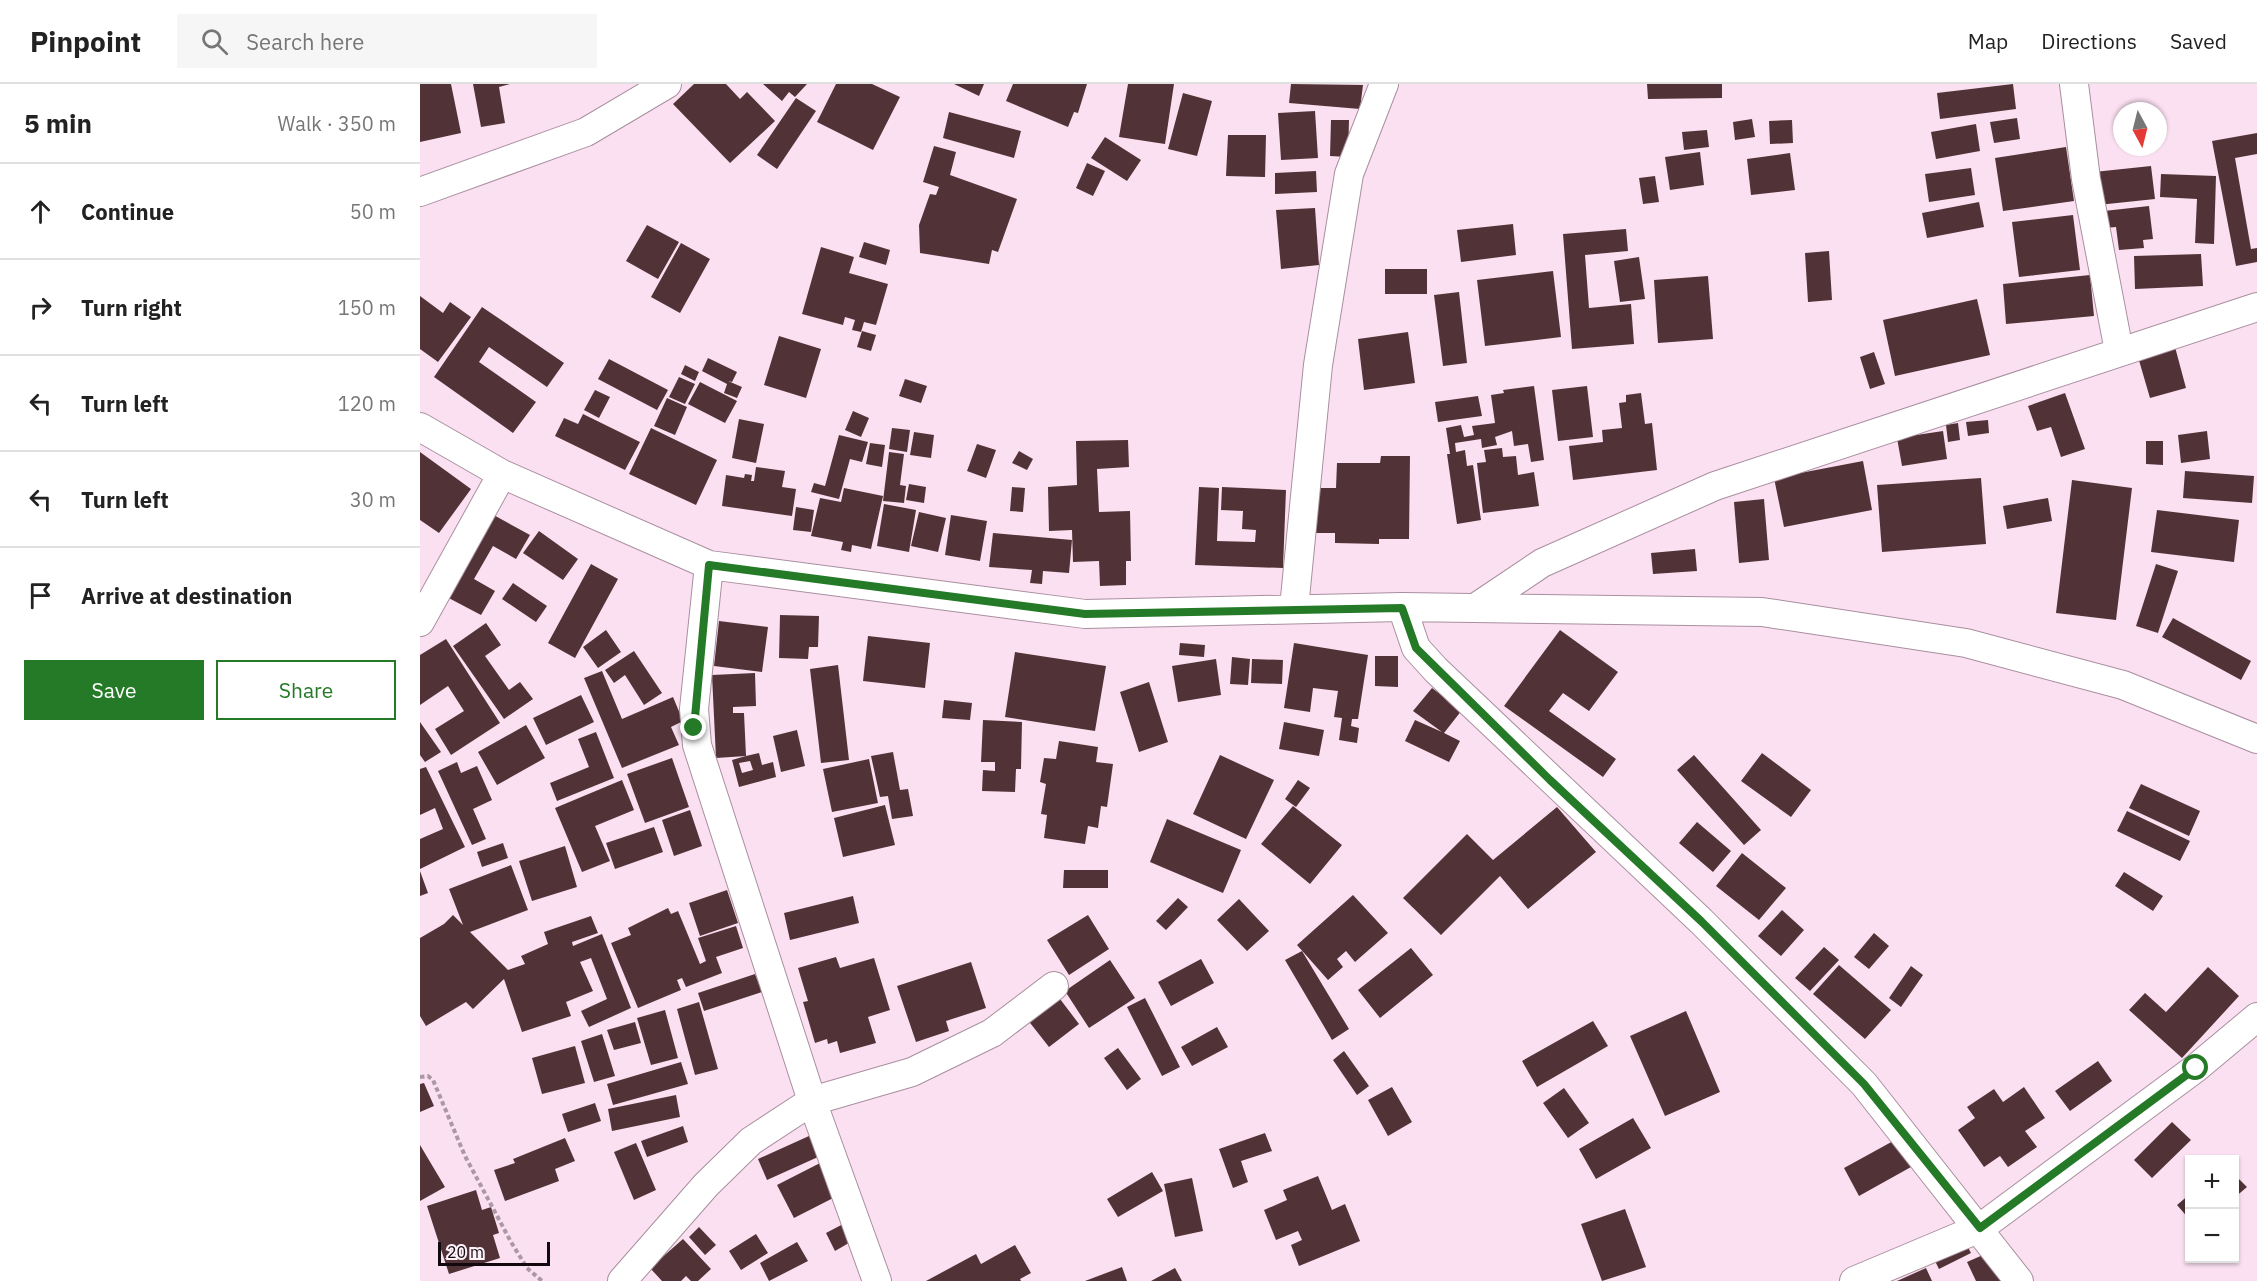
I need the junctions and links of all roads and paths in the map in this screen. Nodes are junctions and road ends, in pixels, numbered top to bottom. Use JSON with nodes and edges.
{"nodes":[{"id":1,"x":667,"y":84,"type":"edge"},
{"id":2,"x":1384,"y":84,"type":"edge"},
{"id":3,"x":2074,"y":84,"type":"edge"},
{"id":4,"x":420,"y":192,"type":"edge"},
{"id":5,"x":2257,"y":307,"type":"edge"},
{"id":6,"x":2119,"y":351,"type":"junction"},
{"id":7,"x":420,"y":427,"type":"edge"},
{"id":8,"x":502,"y":474,"type":"junction"},
{"id":9,"x":709,"y":565,"type":"junction"},
{"id":10,"x":1294,"y":608,"type":"junction"},
{"id":11,"x":1402,"y":608,"type":"junction"},
{"id":12,"x":1475,"y":609,"type":"junction"},
{"id":13,"x":420,"y":622,"type":"edge"},
{"id":14,"x":2257,"y":739,"type":"edge"},
{"id":15,"x":1054,"y":986,"type":"dead end"},
{"id":16,"x":2257,"y":1017,"type":"edge"},
{"id":17,"x":420,"y":1077,"type":"edge"},
{"id":18,"x":812,"y":1101,"type":"junction"},
{"id":19,"x":1980,"y":1228,"type":"junction"},
{"id":20,"x":542,"y":1281,"type":"edge"},
{"id":21,"x":622,"y":1281,"type":"edge"},
{"id":22,"x":877,"y":1281,"type":"edge"},
{"id":23,"x":1854,"y":1281,"type":"edge"},
{"id":24,"x":2019,"y":1281,"type":"edge"}],
"edges":[{"from":1,"to":4,"type":"street"},
{"from":2,"to":10,"type":"street"},
{"from":3,"to":6,"type":"street"},
{"from":5,"to":6,"type":"street"},
{"from":6,"to":12,"type":"street"},
{"from":7,"to":8,"type":"street"},
{"from":8,"to":9,"type":"street"},
{"from":8,"to":13,"type":"street"},
{"from":9,"to":10,"type":"street"},
{"from":9,"to":18,"type":"street"},
{"from":10,"to":11,"type":"street"},
{"from":11,"to":12,"type":"street"},
{"from":11,"to":19,"type":"street"},
{"from":12,"to":14,"type":"street"},
{"from":15,"to":18,"type":"street"},
{"from":16,"to":19,"type":"street"},
{"from":17,"to":20,"type":"path"},
{"from":18,"to":21,"type":"street"},
{"from":18,"to":22,"type":"street"},
{"from":19,"to":23,"type":"street"},
{"from":19,"to":24,"type":"street"}]}
